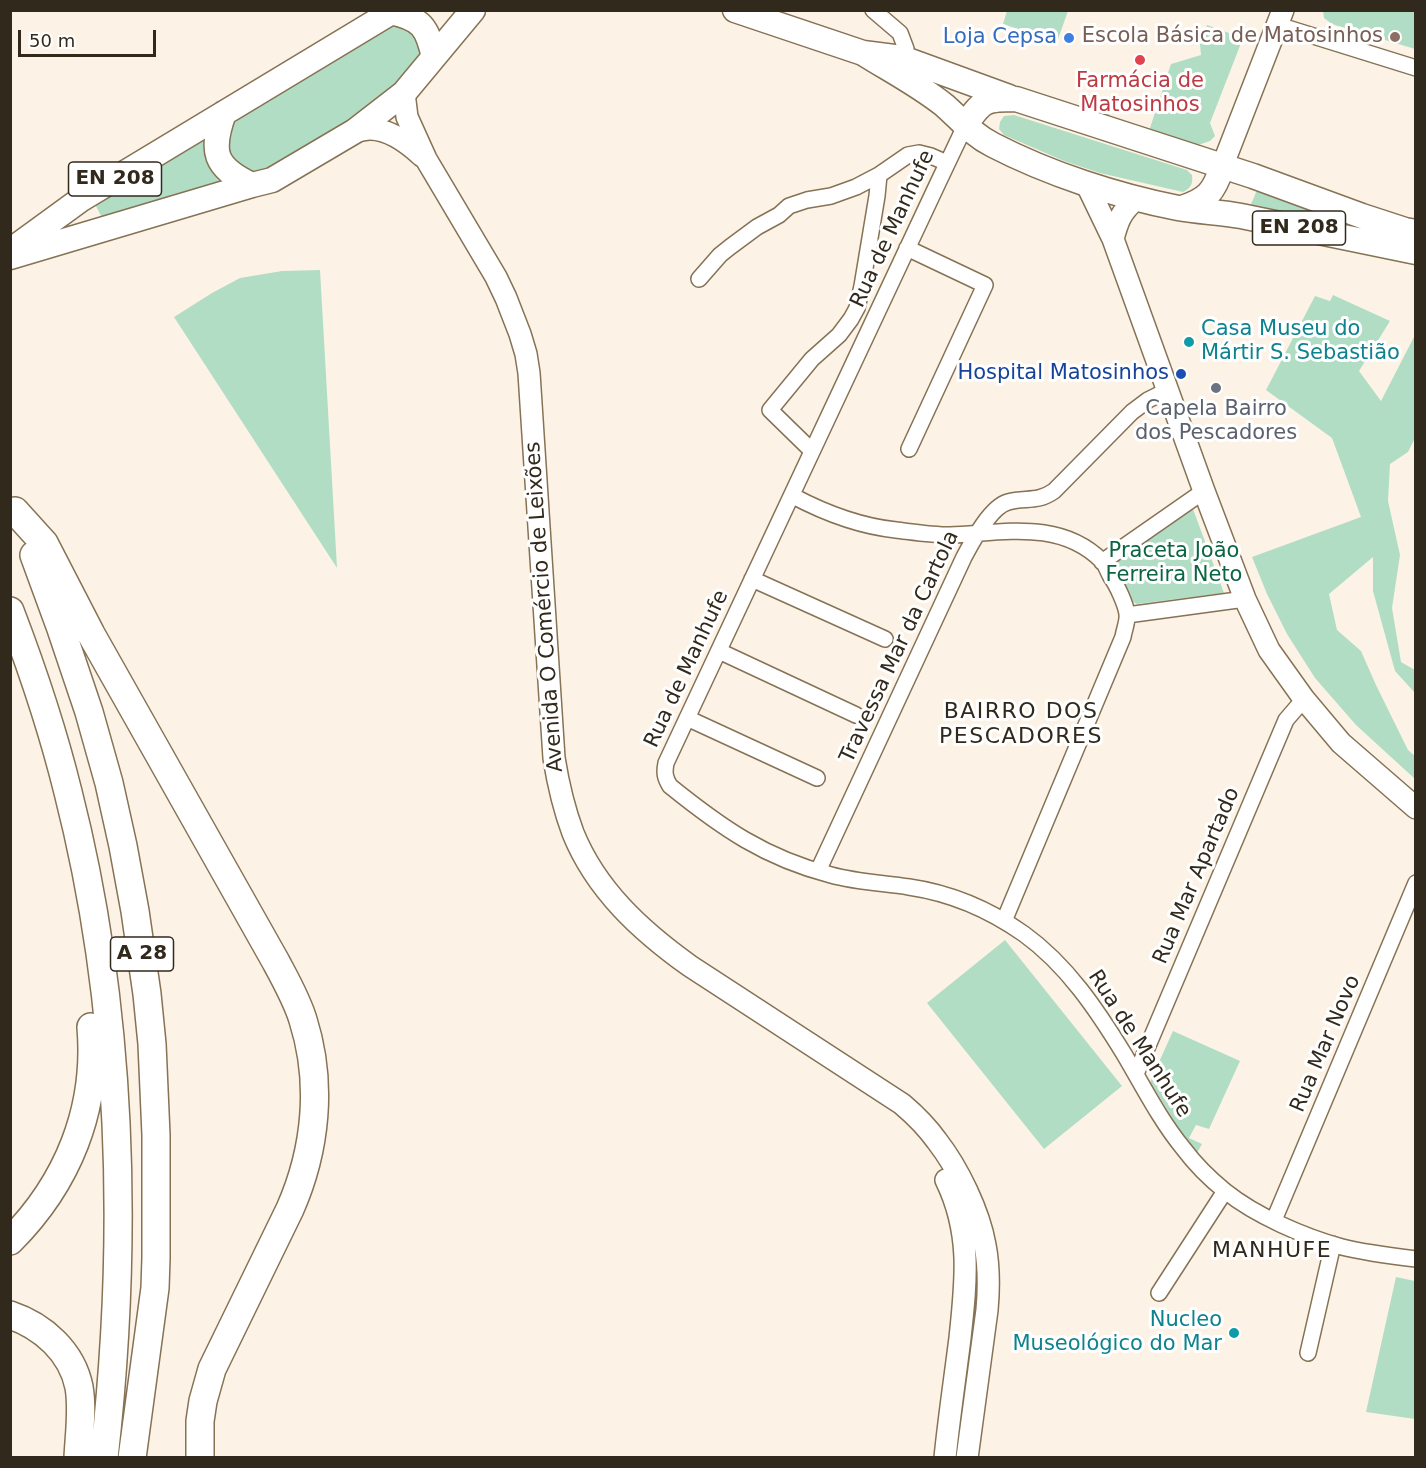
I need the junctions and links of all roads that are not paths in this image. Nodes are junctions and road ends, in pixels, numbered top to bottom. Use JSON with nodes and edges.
{"nodes":[{"id":1,"x":473,"y":10,"type":"edge"},
{"id":2,"x":735,"y":10,"type":"edge"},
{"id":3,"x":873,"y":10,"type":"edge"},
{"id":4,"x":393,"y":11,"type":"edge"},
{"id":5,"x":1280,"y":18,"type":"edge"},
{"id":6,"x":863,"y":53,"type":"junction"},
{"id":7,"x":434,"y":57,"type":"junction"},
{"id":8,"x":902,"y":58,"type":"junction"},
{"id":9,"x":1416,"y":68,"type":"edge"},
{"id":10,"x":404,"y":93,"type":"junction"},
{"id":11,"x":1016,"y":99,"type":"junction"},
{"id":12,"x":224,"y":113,"type":"junction"},
{"id":13,"x":965,"y":126,"type":"junction"},
{"id":14,"x":355,"y":131,"type":"junction"},
{"id":15,"x":426,"y":159,"type":"junction"},
{"id":16,"x":947,"y":163,"type":"junction"},
{"id":17,"x":1222,"y":167,"type":"junction"},
{"id":18,"x":879,"y":175,"type":"junction"},
{"id":19,"x":1086,"y":183,"type":"junction"},
{"id":20,"x":252,"y":185,"type":"junction"},
{"id":21,"x":1136,"y":199,"type":"junction"},
{"id":22,"x":1182,"y":208,"type":"junction"},
{"id":23,"x":1416,"y":232,"type":"edge"},
{"id":24,"x":1113,"y":239,"type":"junction"},
{"id":25,"x":907,"y":248,"type":"junction"},
{"id":26,"x":10,"y":251,"type":"edge"},
{"id":27,"x":1416,"y":252,"type":"edge"},
{"id":28,"x":10,"y":257,"type":"edge"},
{"id":29,"x":699,"y":279,"type":"dead end"},
{"id":30,"x":1168,"y":390,"type":"junction"},
{"id":31,"x":909,"y":449,"type":"dead end"},
{"id":32,"x":812,"y":452,"type":"junction"},
{"id":33,"x":1204,"y":491,"type":"junction"},
{"id":34,"x":793,"y":496,"type":"junction"},
{"id":35,"x":13,"y":506,"type":"edge"},
{"id":36,"x":976,"y":534,"type":"junction"},
{"id":37,"x":1102,"y":562,"type":"junction"},
{"id":38,"x":752,"y":579,"type":"junction"},
{"id":39,"x":1245,"y":599,"type":"junction"},
{"id":40,"x":10,"y":611,"type":"edge"},
{"id":41,"x":1127,"y":615,"type":"junction"},
{"id":42,"x":885,"y":639,"type":"dead end"},
{"id":43,"x":719,"y":651,"type":"junction"},
{"id":44,"x":1304,"y":699,"type":"junction"},
{"id":45,"x":856,"y":715,"type":"dead end"},
{"id":46,"x":687,"y":718,"type":"junction"},
{"id":47,"x":817,"y":778,"type":"dead end"},
{"id":48,"x":1416,"y":808,"type":"edge"},
{"id":49,"x":818,"y":872,"type":"junction"},
{"id":50,"x":1416,"y":883,"type":"edge"},
{"id":51,"x":1004,"y":921,"type":"junction"},
{"id":52,"x":104,"y":991,"type":"junction"},
{"id":53,"x":1136,"y":1074,"type":"junction"},
{"id":54,"x":865,"y":1080,"type":"junction"},
{"id":55,"x":1225,"y":1191,"type":"junction"},
{"id":56,"x":1274,"y":1220,"type":"junction"},
{"id":57,"x":10,"y":1241,"type":"edge"},
{"id":58,"x":1333,"y":1244,"type":"junction"},
{"id":59,"x":1416,"y":1259,"type":"edge"},
{"id":60,"x":1159,"y":1293,"type":"dead end"},
{"id":61,"x":10,"y":1315,"type":"edge"},
{"id":62,"x":1308,"y":1353,"type":"dead end"},
{"id":63,"x":78,"y":1458,"type":"edge"},
{"id":64,"x":104,"y":1458,"type":"edge"},
{"id":65,"x":132,"y":1458,"type":"edge"},
{"id":66,"x":200,"y":1458,"type":"edge"},
{"id":67,"x":945,"y":1458,"type":"edge"},
{"id":68,"x":967,"y":1458,"type":"edge"}],
"edges":[{"from":1,"to":7,"type":"main road","number":"EN 208"},
{"from":2,"to":6,"type":"main road"},
{"from":3,"to":8,"type":"street"},
{"from":4,"to":7,"type":"main road"},
{"from":4,"to":12,"type":"main road","number":"EN 208"},
{"from":5,"to":9,"type":"street"},
{"from":5,"to":17,"type":"main road"},
{"from":6,"to":8,"type":"main road"},
{"from":6,"to":13,"type":"main road"},
{"from":7,"to":10,"type":"main road","number":"EN 208"},
{"from":8,"to":11,"type":"main road"},
{"from":10,"to":14,"type":"main road","number":"EN 208"},
{"from":10,"to":15,"type":"main road","name":"Avenida O Comércio de Leixões"},
{"from":11,"to":13,"type":"main road"},
{"from":11,"to":17,"type":"main road"},
{"from":12,"to":20,"type":"main road"},
{"from":12,"to":26,"type":"main road","number":"EN 208"},
{"from":13,"to":16,"type":"street","name":"Rua de Manhufe"},
{"from":13,"to":19,"type":"main road"},
{"from":14,"to":15,"type":"main road","name":"Avenida O Comércio de Leixões"},
{"from":14,"to":20,"type":"main road","number":"EN 208"},
{"from":15,"to":54,"type":"main road","name":"Avenida O Comércio de Leixões"},
{"from":16,"to":18,"type":"street"},
{"from":16,"to":25,"type":"street","name":"Rua de Manhufe"},
{"from":17,"to":22,"type":"main road"},
{"from":17,"to":23,"type":"main road","number":"EN 208"},
{"from":18,"to":29,"type":"street"},
{"from":18,"to":32,"type":"street"},
{"from":19,"to":21,"type":"main road"},
{"from":19,"to":24,"type":"main road"},
{"from":20,"to":28,"type":"main road","number":"EN 208"},
{"from":21,"to":22,"type":"main road"},
{"from":21,"to":24,"type":"main road"},
{"from":22,"to":27,"type":"main road","number":"EN 208"},
{"from":24,"to":30,"type":"main road"},
{"from":25,"to":31,"type":"street"},
{"from":25,"to":32,"type":"street","name":"Rua de Manhufe"},
{"from":30,"to":33,"type":"main road"},
{"from":30,"to":36,"type":"street","name":"Travessa Mar da Cartola"},
{"from":32,"to":34,"type":"street","name":"Rua de Manhufe"},
{"from":33,"to":37,"type":"street"},
{"from":33,"to":39,"type":"main road"},
{"from":34,"to":36,"type":"street"},
{"from":34,"to":38,"type":"street","name":"Rua de Manhufe"},
{"from":35,"to":65,"type":"highway","number":"A 28"},
{"from":35,"to":66,"type":"highway"},
{"from":36,"to":37,"type":"street"},
{"from":36,"to":49,"type":"street","name":"Travessa Mar da Cartola"},
{"from":37,"to":41,"type":"street"},
{"from":38,"to":42,"type":"street"},
{"from":38,"to":43,"type":"street","name":"Rua de Manhufe"},
{"from":39,"to":41,"type":"street"},
{"from":39,"to":44,"type":"main road"},
{"from":40,"to":52,"type":"highway","number":"A 28"},
{"from":41,"to":51,"type":"street"},
{"from":43,"to":45,"type":"street"},
{"from":43,"to":46,"type":"street","name":"Rua de Manhufe"},
{"from":44,"to":48,"type":"main road"},
{"from":44,"to":53,"type":"street","name":"Rua Mar Apartado"},
{"from":46,"to":47,"type":"street"},
{"from":46,"to":49,"type":"street","name":"Rua de Manhufe"},
{"from":49,"to":51,"type":"street","name":"Rua de Manhufe"},
{"from":50,"to":56,"type":"street","name":"Rua Mar Novo"},
{"from":51,"to":53,"type":"street","name":"Rua de Manhufe"},
{"from":52,"to":57,"type":"highway"},
{"from":52,"to":64,"type":"highway","number":"A 28"},
{"from":53,"to":55,"type":"street","name":"Rua de Manhufe"},
{"from":54,"to":67,"type":"main road","name":"Avenida O Comércio de Leixões"},
{"from":54,"to":68,"type":"main road","name":"Avenida O Comércio de Leixões"},
{"from":55,"to":56,"type":"street","name":"Rua de Manhufe"},
{"from":55,"to":60,"type":"street"},
{"from":56,"to":58,"type":"street","name":"Rua de Manhufe"},
{"from":58,"to":59,"type":"street","name":"Rua de Manhufe"},
{"from":58,"to":62,"type":"street"},
{"from":61,"to":63,"type":"highway"}]}
